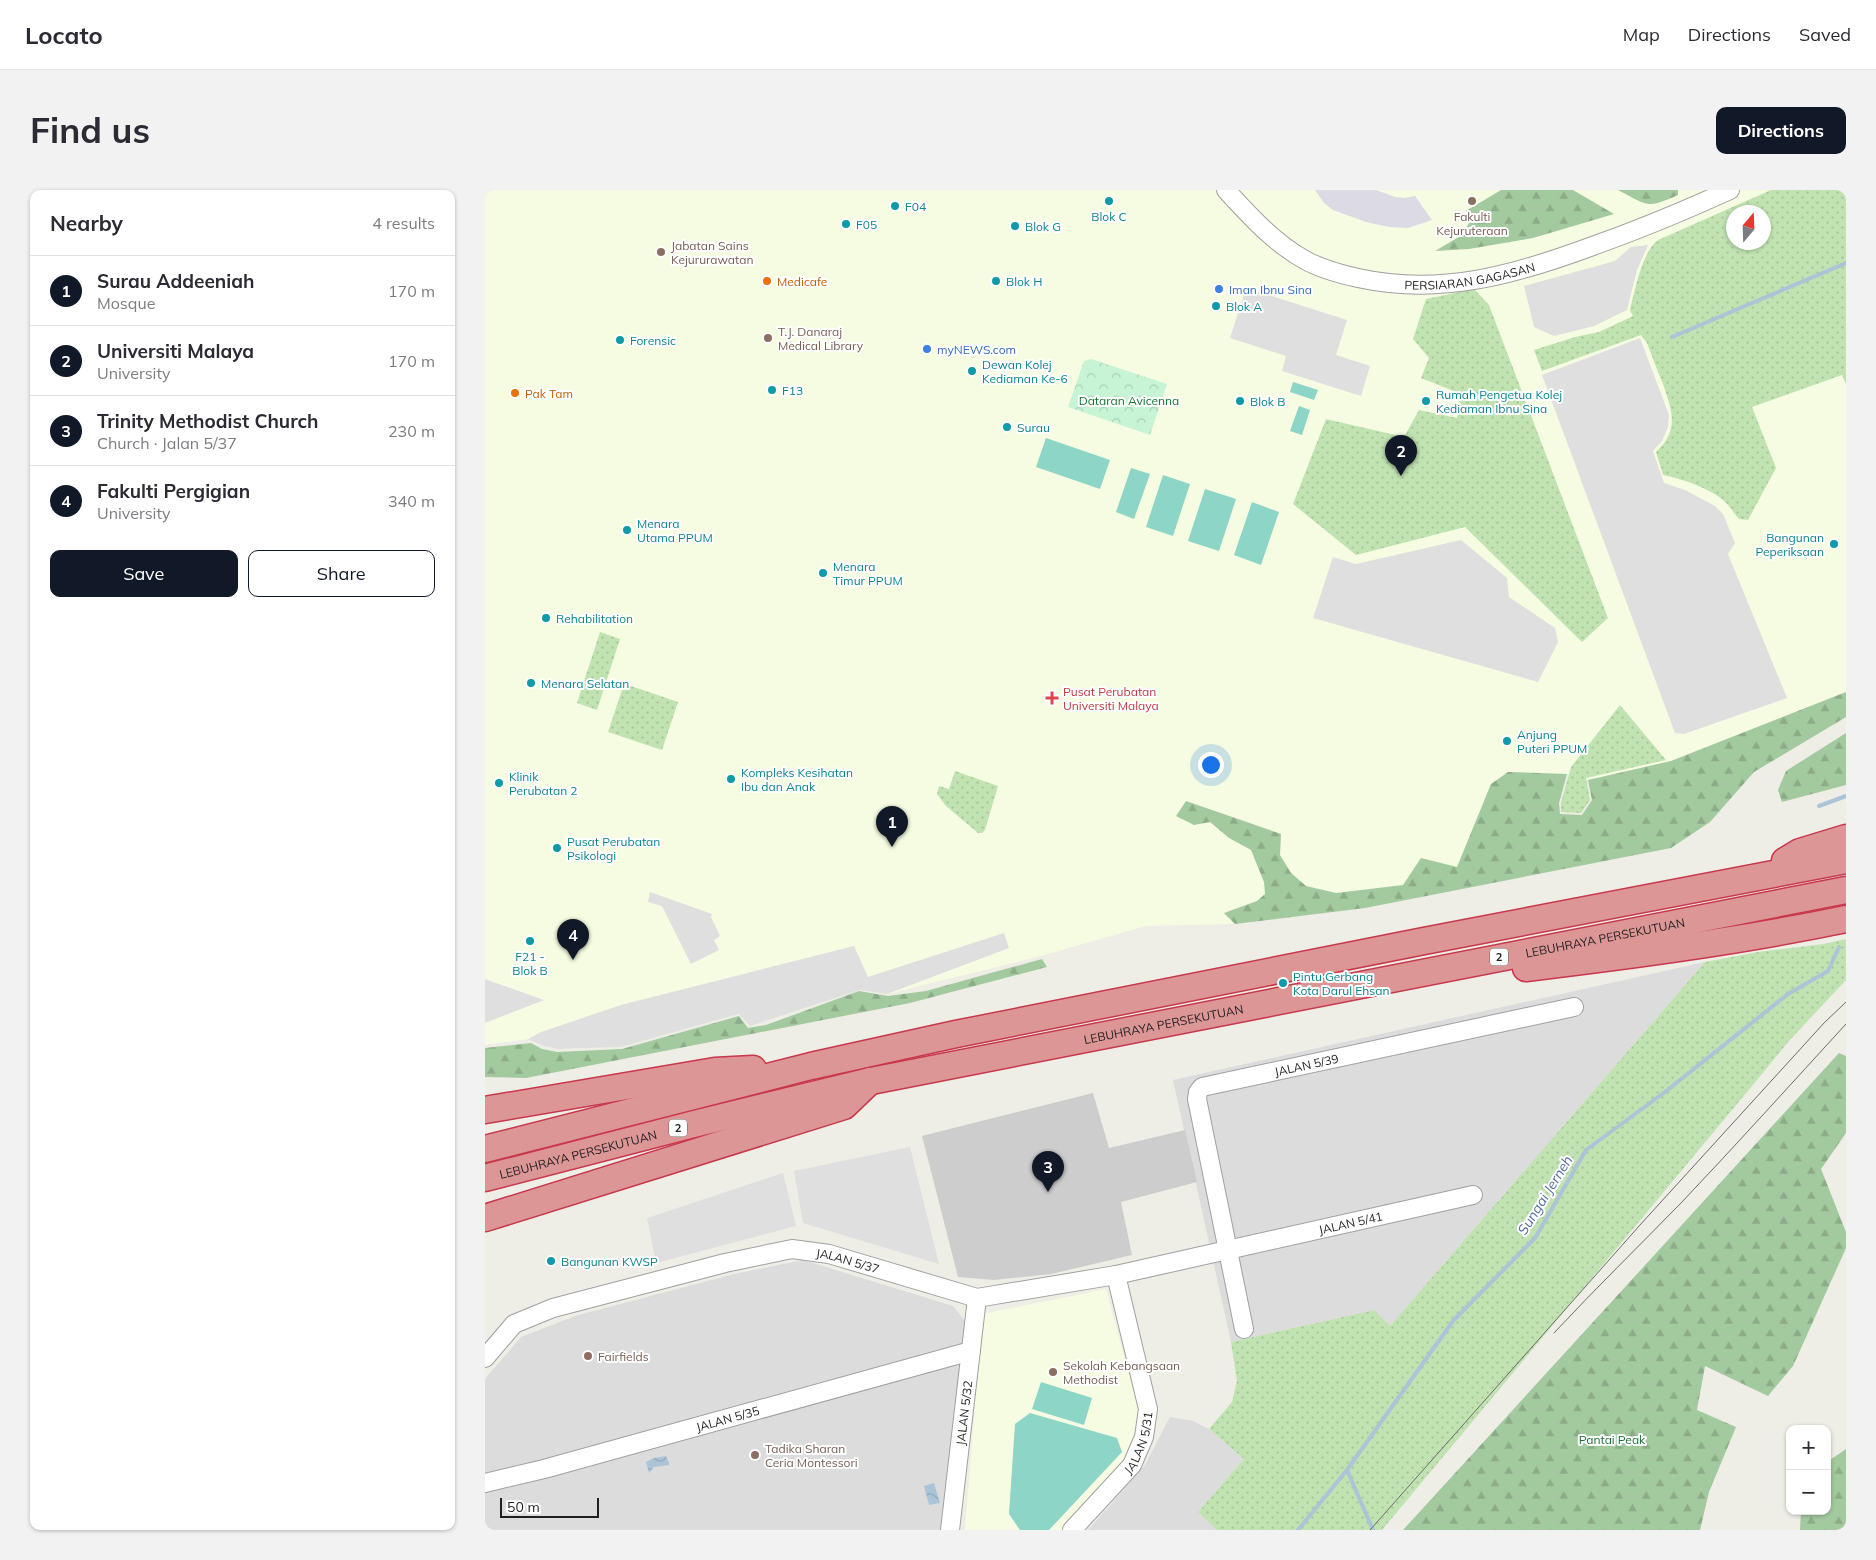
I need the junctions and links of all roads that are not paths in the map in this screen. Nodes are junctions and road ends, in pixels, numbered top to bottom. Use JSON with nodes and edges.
{"nodes":[{"id":1,"x":1226,"y":190,"type":"edge"},
{"id":2,"x":1730,"y":190,"type":"edge"},
{"id":3,"x":1846,"y":838,"type":"edge"},
{"id":4,"x":1846,"y":860,"type":"edge"},
{"id":5,"x":1754,"y":878,"type":"junction"},
{"id":6,"x":1846,"y":890,"type":"edge"},
{"id":7,"x":1846,"y":919,"type":"edge"},
{"id":8,"x":1445,"y":968,"type":"junction"},
{"id":9,"x":1574,"y":1007,"type":"dead end"},
{"id":10,"x":811,"y":1066,"type":"junction"},
{"id":11,"x":871,"y":1081,"type":"junction"},
{"id":12,"x":485,"y":1110,"type":"edge"},
{"id":13,"x":485,"y":1149,"type":"edge"},
{"id":14,"x":485,"y":1178,"type":"edge"},
{"id":15,"x":1473,"y":1195,"type":"dead end"},
{"id":16,"x":485,"y":1218,"type":"edge"},
{"id":17,"x":1227,"y":1249,"type":"junction"},
{"id":18,"x":1116,"y":1275,"type":"junction"},
{"id":19,"x":977,"y":1298,"type":"junction"},
{"id":20,"x":1244,"y":1329,"type":"dead end"},
{"id":21,"x":971,"y":1351,"type":"junction"},
{"id":22,"x":485,"y":1358,"type":"edge"},
{"id":23,"x":485,"y":1484,"type":"edge"},
{"id":24,"x":947,"y":1529,"type":"edge"},
{"id":25,"x":1072,"y":1530,"type":"edge"}],
"edges":[{"from":1,"to":2,"type":"street","name":"PERSIARAN GAGASAN"},
{"from":3,"to":5,"type":"highway"},
{"from":4,"to":5,"type":"highway","number":"2"},
{"from":5,"to":10,"type":"highway","number":"2"},
{"from":6,"to":8,"type":"highway","name":"LEBUHRAYA PERSEKUTUAN","number":"2"},
{"from":7,"to":8,"type":"highway"},
{"from":8,"to":11,"type":"highway","name":"LEBUHRAYA PERSEKUTUAN","number":"2"},
{"from":9,"to":17,"type":"street","name":"JALAN 5/39"},
{"from":10,"to":12,"type":"highway"},
{"from":10,"to":13,"type":"highway","number":"2"},
{"from":11,"to":14,"type":"highway","name":"LEBUHRAYA PERSEKUTUAN","number":"2"},
{"from":11,"to":16,"type":"highway"},
{"from":15,"to":17,"type":"street","name":"JALAN 5/41"},
{"from":17,"to":18,"type":"street","name":"JALAN 5/37"},
{"from":17,"to":20,"type":"street"},
{"from":18,"to":19,"type":"street","name":"JALAN 5/37"},
{"from":18,"to":25,"type":"street","name":"JALAN 5/31"},
{"from":19,"to":21,"type":"street","name":"JALAN 5/32"},
{"from":19,"to":22,"type":"street","name":"JALAN 5/37"},
{"from":21,"to":23,"type":"street","name":"JALAN 5/35"},
{"from":21,"to":24,"type":"street","name":"JALAN 5/32"}]}
